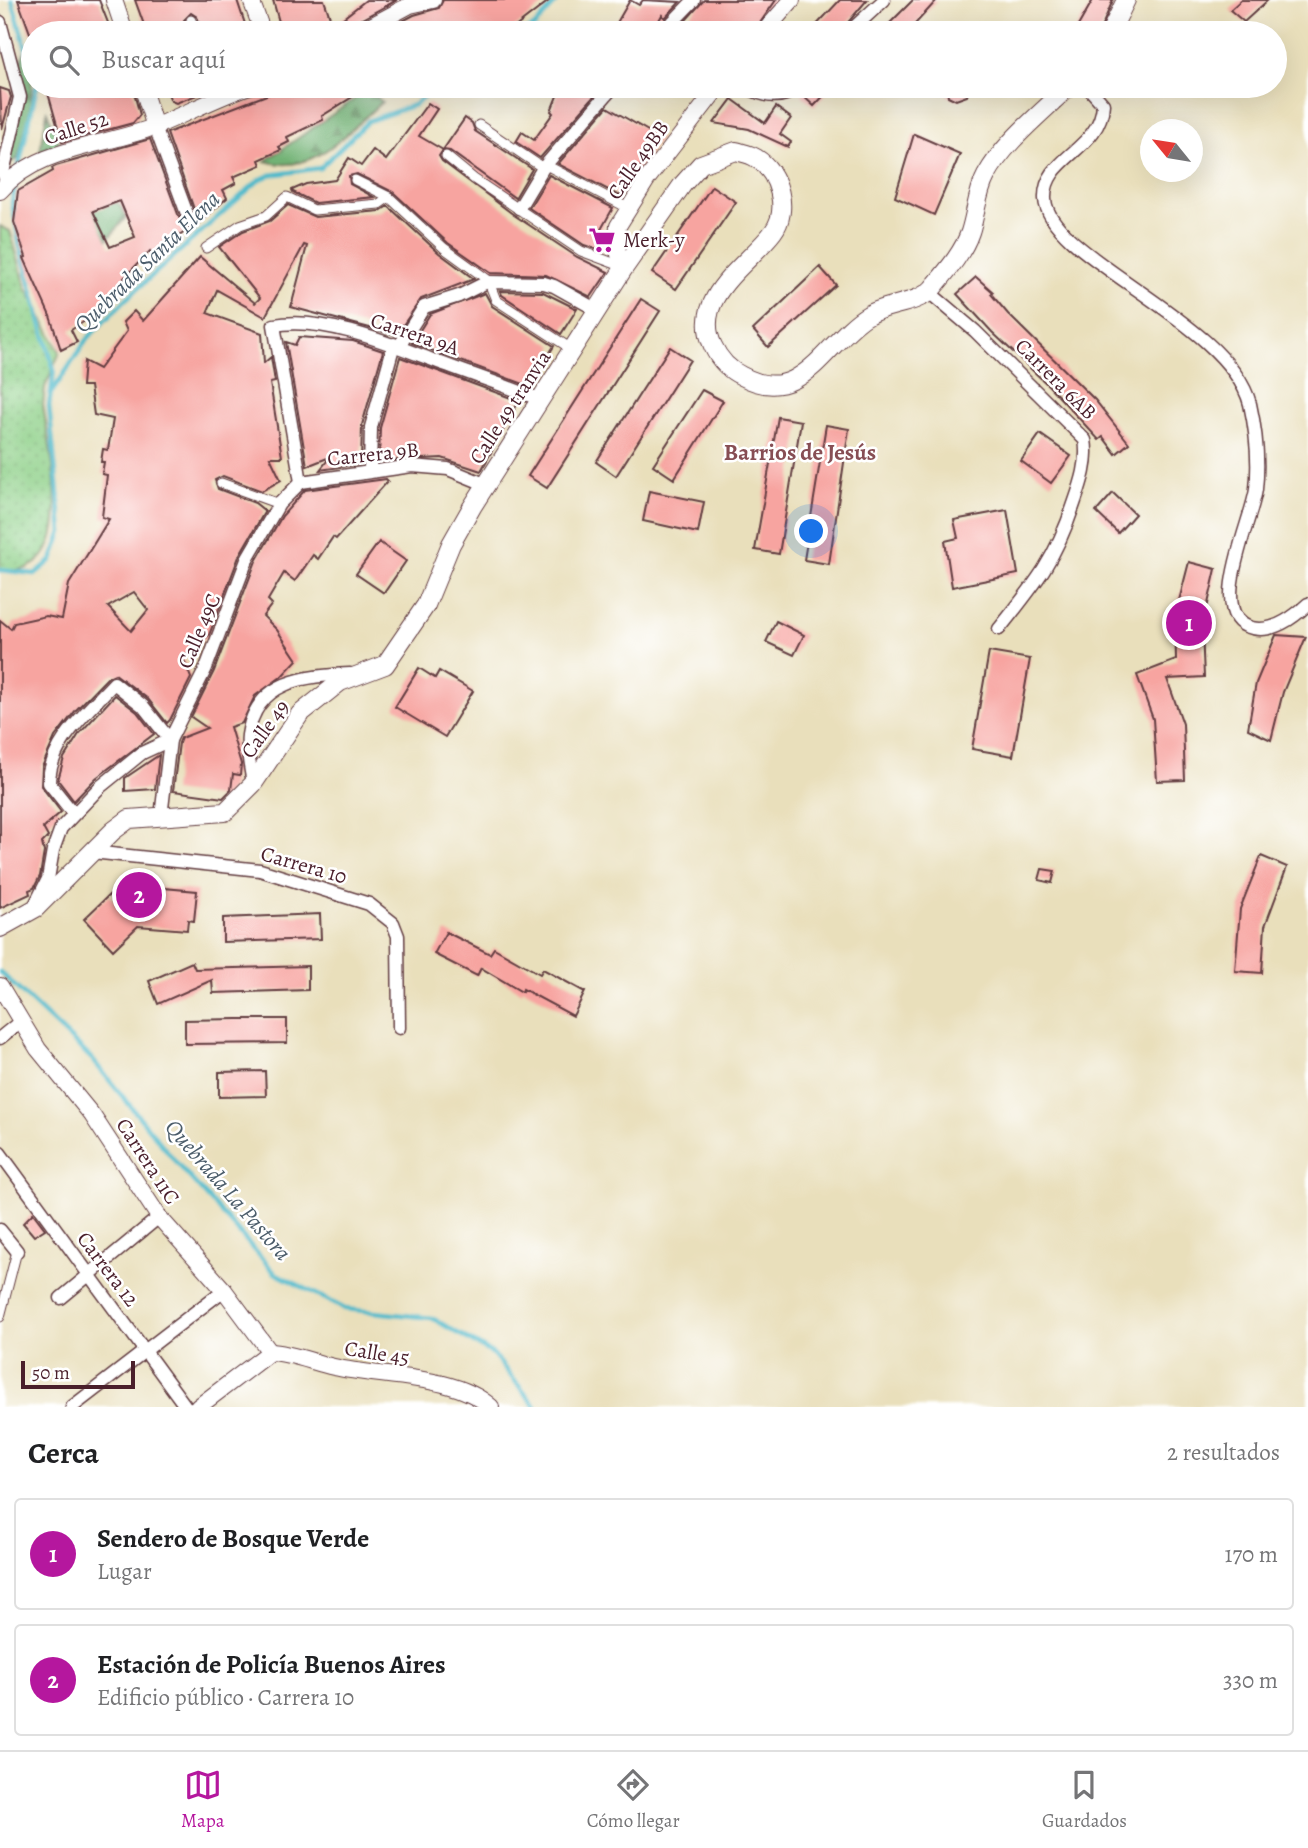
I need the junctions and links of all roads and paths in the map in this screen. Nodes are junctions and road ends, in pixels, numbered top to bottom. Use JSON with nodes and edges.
{"nodes":[{"id":1,"x":114,"y":0,"type":"edge"},
{"id":2,"x":251,"y":0,"type":"edge"},
{"id":3,"x":433,"y":0,"type":"edge"},
{"id":4,"x":694,"y":0,"type":"edge"},
{"id":5,"x":792,"y":0,"type":"edge"},
{"id":6,"x":884,"y":0,"type":"edge"},
{"id":7,"x":1126,"y":0,"type":"edge"},
{"id":8,"x":120,"y":21,"type":"edge"},
{"id":9,"x":259,"y":21,"type":"edge"},
{"id":10,"x":380,"y":21,"type":"edge"},
{"id":11,"x":674,"y":21,"type":"edge"},
{"id":12,"x":774,"y":21,"type":"edge"},
{"id":13,"x":861,"y":21,"type":"edge"},
{"id":14,"x":1116,"y":21,"type":"edge"},
{"id":15,"x":0,"y":22,"type":"edge"},
{"id":16,"x":146,"y":98,"type":"edge"},
{"id":17,"x":206,"y":98,"type":"edge"},
{"id":18,"x":604,"y":98,"type":"edge"},
{"id":19,"x":710,"y":98,"type":"edge"},
{"id":20,"x":1057,"y":98,"type":"edge"},
{"id":21,"x":1098,"y":98,"type":"edge"},
{"id":22,"x":479,"y":125,"type":"dead end"},
{"id":23,"x":155,"y":127,"type":"junction"},
{"id":24,"x":446,"y":156,"type":"dead end"},
{"id":25,"x":545,"y":167,"type":"junction"},
{"id":26,"x":355,"y":180,"type":"dead end"},
{"id":27,"x":3,"y":187,"type":"edge"},
{"id":28,"x":389,"y":197,"type":"junction"},
{"id":29,"x":519,"y":208,"type":"junction"},
{"id":30,"x":628,"y":208,"type":"junction"},
{"id":31,"x":190,"y":222,"type":"dead end"},
{"id":32,"x":206,"y":248,"type":"dead end"},
{"id":33,"x":624,"y":268,"type":"junction"},
{"id":34,"x":487,"y":282,"type":"junction"},
{"id":35,"x":929,"y":292,"type":"junction"},
{"id":36,"x":597,"y":310,"type":"junction"},
{"id":37,"x":397,"y":344,"type":"junction"},
{"id":38,"x":573,"y":350,"type":"junction"},
{"id":39,"x":541,"y":400,"type":"junction"},
{"id":40,"x":370,"y":471,"type":"junction"},
{"id":41,"x":301,"y":482,"type":"junction"},
{"id":42,"x":221,"y":483,"type":"dead end"},
{"id":43,"x":487,"y":485,"type":"junction"},
{"id":44,"x":279,"y":504,"type":"junction"},
{"id":45,"x":1308,"y":604,"type":"edge"},
{"id":46,"x":999,"y":629,"type":"dead end"},
{"id":47,"x":364,"y":674,"type":"junction"},
{"id":48,"x":170,"y":740,"type":"junction"},
{"id":49,"x":253,"y":785,"type":"junction"},
{"id":50,"x":74,"y":813,"type":"junction"},
{"id":51,"x":161,"y":817,"type":"junction"},
{"id":52,"x":92,"y":852,"type":"junction"},
{"id":53,"x":36,"y":908,"type":"junction"},
{"id":54,"x":0,"y":928,"type":"edge"},
{"id":55,"x":0,"y":986,"type":"edge"},
{"id":56,"x":21,"y":1021,"type":"junction"},
{"id":57,"x":398,"y":1028,"type":"dead end"},
{"id":58,"x":0,"y":1038,"type":"edge"},
{"id":59,"x":0,"y":1153,"type":"edge"},
{"id":60,"x":159,"y":1217,"type":"junction"},
{"id":61,"x":0,"y":1230,"type":"edge"},
{"id":62,"x":17,"y":1251,"type":"joint"},
{"id":63,"x":87,"y":1276,"type":"junction"},
{"id":64,"x":224,"y":1290,"type":"junction"},
{"id":65,"x":61,"y":1298,"type":"dead end"},
{"id":66,"x":0,"y":1317,"type":"edge"},
{"id":67,"x":146,"y":1352,"type":"junction"},
{"id":68,"x":270,"y":1352,"type":"junction"},
{"id":69,"x":72,"y":1407,"type":"edge"},
{"id":70,"x":186,"y":1407,"type":"edge"},
{"id":71,"x":198,"y":1407,"type":"edge"},
{"id":72,"x":491,"y":1407,"type":"edge"}],
"edges":[{"from":1,"to":8,"type":"street"},
{"from":2,"to":9,"type":"street"},
{"from":3,"to":10,"type":"street"},
{"from":4,"to":11,"type":"street"},
{"from":5,"to":12,"type":"street"},
{"from":6,"to":13,"type":"street"},
{"from":7,"to":14,"type":"main road"},
{"from":15,"to":27,"type":"street"},
{"from":16,"to":23,"type":"street"},
{"from":17,"to":23,"type":"street","name":"Calle 52"},
{"from":18,"to":25,"type":"street"},
{"from":19,"to":30,"type":"street","name":"Calle 49BB"},
{"from":20,"to":35,"type":"main road"},
{"from":21,"to":45,"type":"street"},
{"from":22,"to":25,"type":"street"},
{"from":23,"to":27,"type":"street","name":"Calle 52"},
{"from":23,"to":31,"type":"street"},
{"from":24,"to":29,"type":"street"},
{"from":25,"to":29,"type":"street"},
{"from":25,"to":30,"type":"street"},
{"from":26,"to":28,"type":"street"},
{"from":28,"to":32,"type":"street"},
{"from":28,"to":34,"type":"street"},
{"from":29,"to":33,"type":"street"},
{"from":30,"to":33,"type":"street","name":"Calle 49BB"},
{"from":33,"to":35,"type":"main road","name":"Calle 49 tranvia"},
{"from":33,"to":36,"type":"main road","name":"Calle 49 tranvia"},
{"from":34,"to":36,"type":"street"},
{"from":34,"to":37,"type":"street"},
{"from":34,"to":38,"type":"street"},
{"from":35,"to":46,"type":"street","name":"Carrera 6AB"},
{"from":36,"to":38,"type":"main road","name":"Calle 49 tranvia"},
{"from":37,"to":39,"type":"street","name":"Carrera 9A"},
{"from":37,"to":40,"type":"street"},
{"from":37,"to":41,"type":"street","name":"Carrera 9A"},
{"from":38,"to":39,"type":"main road","name":"Calle 49 tranvia"},
{"from":39,"to":43,"type":"main road","name":"Calle 49 tranvia"},
{"from":40,"to":41,"type":"street","name":"Carrera 9B"},
{"from":40,"to":43,"type":"street","name":"Carrera 9B"},
{"from":41,"to":44,"type":"street","name":"Calle 49C"},
{"from":42,"to":44,"type":"street"},
{"from":43,"to":47,"type":"main road","name":"Calle 49 tranvia"},
{"from":44,"to":48,"type":"street","name":"Calle 49C"},
{"from":47,"to":49,"type":"main road","name":"Calle 49"},
{"from":47,"to":49,"type":"street","name":"Calle 49"},
{"from":48,"to":50,"type":"street"},
{"from":48,"to":50,"type":"street"},
{"from":48,"to":51,"type":"street"},
{"from":49,"to":51,"type":"main road","name":"Calle 49"},
{"from":50,"to":53,"type":"street"},
{"from":51,"to":52,"type":"main road","name":"Calle 49"},
{"from":52,"to":53,"type":"main road","name":"Calle 49"},
{"from":52,"to":57,"type":"street","name":"Carrera 10"},
{"from":53,"to":54,"type":"main road","name":"Calle 49"},
{"from":55,"to":56,"type":"street","name":"Carrera 11C"},
{"from":56,"to":58,"type":"street"},
{"from":56,"to":60,"type":"street","name":"Carrera 11C"},
{"from":59,"to":63,"type":"street","name":"Carrera 12"},
{"from":60,"to":63,"type":"street"},
{"from":60,"to":64,"type":"street","name":"Carrera 11C"},
{"from":61,"to":62,"type":"street"},
{"from":62,"to":66,"type":"street"},
{"from":63,"to":65,"type":"street"},
{"from":63,"to":67,"type":"street","name":"Carrera 12"},
{"from":64,"to":67,"type":"street"},
{"from":64,"to":68,"type":"street","name":"Carrera 11C"},
{"from":67,"to":69,"type":"street"},
{"from":67,"to":70,"type":"street","name":"Carrera 12"},
{"from":68,"to":71,"type":"street"},
{"from":68,"to":72,"type":"street","name":"Calle 45"}]}
